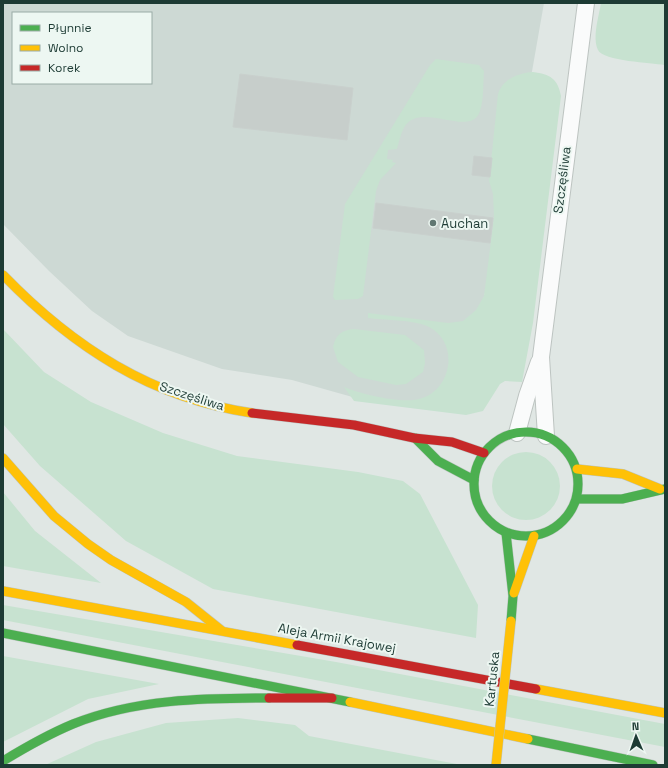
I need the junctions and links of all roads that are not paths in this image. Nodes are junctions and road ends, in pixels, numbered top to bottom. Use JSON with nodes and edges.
{"nodes":[{"id":1,"x":586,"y":3,"type":"edge"},
{"id":2,"x":3,"y":275,"type":"edge"},
{"id":3,"x":541,"y":357,"type":"junction"},
{"id":4,"x":517,"y":432,"type":"junction"},
{"id":5,"x":546,"y":436,"type":"junction"},
{"id":6,"x":415,"y":438,"type":"junction"},
{"id":7,"x":484,"y":453,"type":"junction"},
{"id":8,"x":3,"y":458,"type":"edge"},
{"id":9,"x":577,"y":469,"type":"junction"},
{"id":10,"x":474,"y":480,"type":"junction"},
{"id":11,"x":663,"y":489,"type":"edge"},
{"id":12,"x":577,"y":499,"type":"junction"},
{"id":13,"x":506,"y":533,"type":"junction"},
{"id":14,"x":534,"y":536,"type":"junction"},
{"id":15,"x":3,"y":591,"type":"edge"},
{"id":16,"x":513,"y":596,"type":"junction"},
{"id":17,"x":221,"y":630,"type":"junction"},
{"id":18,"x":3,"y":633,"type":"edge"},
{"id":19,"x":332,"y":698,"type":"junction"},
{"id":20,"x":665,"y":712,"type":"edge"},
{"id":21,"x":3,"y":761,"type":"edge"},
{"id":22,"x":496,"y":765,"type":"edge"},
{"id":23,"x":653,"y":765,"type":"edge"}],
"edges":[{"from":1,"to":3,"type":"street","name":"Szczęśliwa"},
{"from":2,"to":6,"type":"main road","name":"Szczęśliwa"},
{"from":3,"to":4,"type":"street","name":"Szczęśliwa"},
{"from":3,"to":5,"type":"street","name":"Szczęśliwa"},
{"from":4,"to":5,"type":"main road"},
{"from":4,"to":7,"type":"main road"},
{"from":5,"to":9,"type":"main road"},
{"from":6,"to":7,"type":"main road","name":"Szczęśliwa"},
{"from":6,"to":10,"type":"main road"},
{"from":7,"to":10,"type":"main road"},
{"from":8,"to":17,"type":"main road"},
{"from":9,"to":11,"type":"main road"},
{"from":9,"to":12,"type":"main road"},
{"from":10,"to":13,"type":"main road"},
{"from":11,"to":12,"type":"main road"},
{"from":12,"to":14,"type":"main road"},
{"from":13,"to":14,"type":"main road"},
{"from":13,"to":16,"type":"main road","name":"Kartuska"},
{"from":14,"to":16,"type":"main road","name":"Kartuska"},
{"from":15,"to":17,"type":"main road","name":"Aleja Armii Krajowej"},
{"from":16,"to":22,"type":"main road","name":"Kartuska","bridge":true},
{"from":17,"to":20,"type":"main road","name":"Aleja Armii Krajowej"},
{"from":18,"to":19,"type":"main road"},
{"from":19,"to":21,"type":"main road"},
{"from":19,"to":23,"type":"main road"}]}
